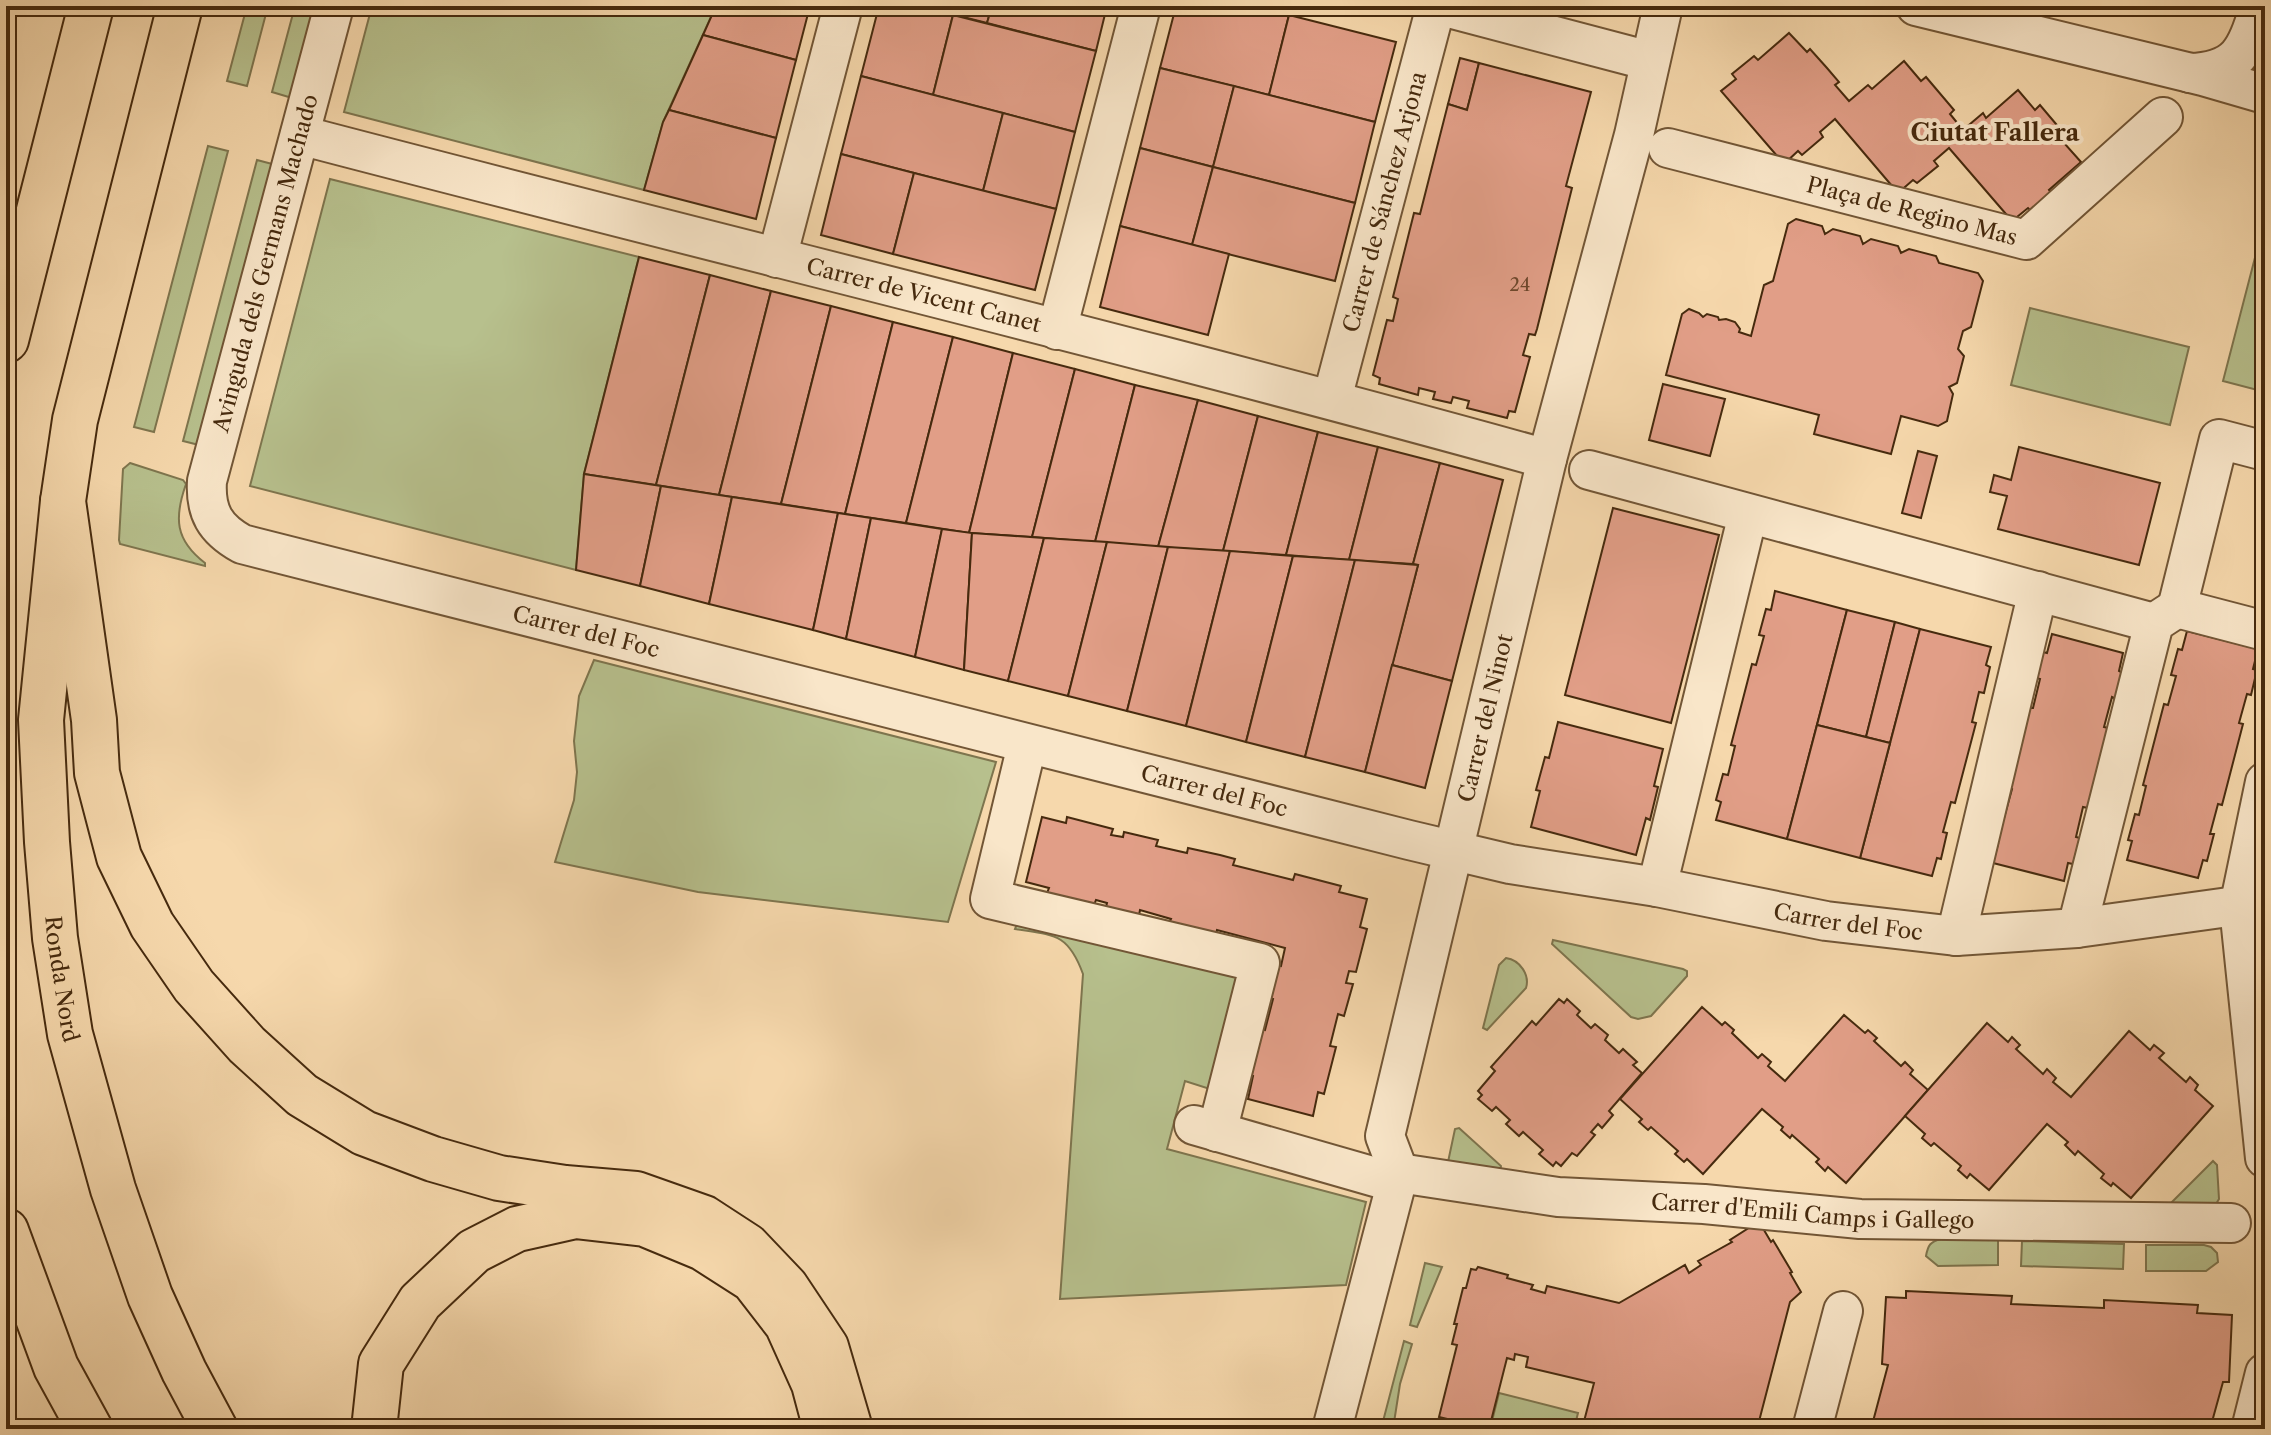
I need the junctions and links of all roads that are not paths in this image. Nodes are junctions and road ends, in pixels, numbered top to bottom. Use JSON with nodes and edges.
{"nodes":[{"id":1,"x":91,"y":6,"type":"edge"},
{"id":2,"x":180,"y":6,"type":"edge"},
{"id":3,"x":334,"y":6,"type":"edge"},
{"id":4,"x":843,"y":6,"type":"edge"},
{"id":5,"x":1141,"y":6,"type":"edge"},
{"id":6,"x":1439,"y":6,"type":"edge"},
{"id":7,"x":1663,"y":6,"type":"edge"},
{"id":8,"x":1916,"y":6,"type":"edge"},
{"id":9,"x":2260,"y":6,"type":"edge"},
{"id":10,"x":1650,"y":61,"type":"junction"},
{"id":11,"x":2190,"y":73,"type":"junction"},
{"id":12,"x":2265,"y":94,"type":"edge"},
{"id":13,"x":2163,"y":117,"type":"dead end"},
{"id":14,"x":300,"y":135,"type":"junction"},
{"id":15,"x":1668,"y":148,"type":"dead end"},
{"id":16,"x":777,"y":258,"type":"junction"},
{"id":17,"x":1057,"y":330,"type":"junction"},
{"id":18,"x":6,"y":340,"type":"edge"},
{"id":19,"x":1332,"y":399,"type":"junction"},
{"id":20,"x":2265,"y":451,"type":"edge"},
{"id":21,"x":1547,"y":459,"type":"junction"},
{"id":22,"x":1589,"y":470,"type":"dead end"},
{"id":23,"x":63,"y":501,"type":"junction"},
{"id":24,"x":1748,"y":514,"type":"junction"},
{"id":25,"x":213,"y":520,"type":"joint"},
{"id":26,"x":2038,"y":591,"type":"junction"},
{"id":27,"x":2166,"y":616,"type":"junction"},
{"id":28,"x":2265,"y":631,"type":"edge"},
{"id":29,"x":1027,"y":745,"type":"junction"},
{"id":30,"x":2265,"y":782,"type":"edge"},
{"id":31,"x":1453,"y":850,"type":"junction"},
{"id":32,"x":1657,"y":887,"type":"junction"},
{"id":33,"x":2252,"y":904,"type":"edge"},
{"id":34,"x":2077,"y":928,"type":"junction"},
{"id":35,"x":1956,"y":936,"type":"junction"},
{"id":36,"x":2265,"y":1158,"type":"edge"},
{"id":37,"x":1397,"y":1178,"type":"junction"},
{"id":38,"x":2231,"y":1223,"type":"dead end"},
{"id":39,"x":6,"y":1231,"type":"edge"},
{"id":40,"x":1843,"y":1311,"type":"dead end"},
{"id":41,"x":2265,"y":1373,"type":"edge"},
{"id":42,"x":90,"y":1429,"type":"edge"},
{"id":43,"x":215,"y":1429,"type":"edge"},
{"id":44,"x":374,"y":1429,"type":"edge"},
{"id":45,"x":826,"y":1429,"type":"edge"},
{"id":46,"x":850,"y":1429,"type":"edge"},
{"id":47,"x":1332,"y":1429,"type":"edge"},
{"id":48,"x":1812,"y":1429,"type":"edge"},
{"id":49,"x":2251,"y":1429,"type":"edge"}],
"edges":[{"from":1,"to":18,"type":"main road"},
{"from":2,"to":23,"type":"main road"},
{"from":3,"to":14,"type":"street","name":"Avinguda dels Germans Machado"},
{"from":4,"to":16,"type":"street"},
{"from":5,"to":17,"type":"street"},
{"from":6,"to":10,"type":"street"},
{"from":6,"to":19,"type":"street","name":"Carrer de Sánchez Arjona"},
{"from":7,"to":10,"type":"street","name":"Carrer del Ninot"},
{"from":8,"to":11,"type":"street"},
{"from":9,"to":11,"type":"street"},
{"from":10,"to":21,"type":"street","name":"Carrer del Ninot"},
{"from":11,"to":12,"type":"street"},
{"from":13,"to":15,"type":"street","name":"Plaça de Regino Mas"},
{"from":14,"to":16,"type":"street","name":"Carrer de Vicent Canet"},
{"from":14,"to":25,"type":"street","name":"Avinguda dels Germans Machado"},
{"from":16,"to":17,"type":"street","name":"Carrer de Vicent Canet"},
{"from":17,"to":19,"type":"street","name":"Carrer de Vicent Canet"},
{"from":19,"to":21,"type":"street","name":"Carrer de Vicent Canet"},
{"from":20,"to":27,"type":"street"},
{"from":21,"to":31,"type":"street","name":"Carrer del Ninot"},
{"from":22,"to":24,"type":"street"},
{"from":23,"to":43,"type":"main road","name":"Ronda Nord"},
{"from":23,"to":46,"type":"main road"},
{"from":24,"to":26,"type":"street"},
{"from":24,"to":32,"type":"street"},
{"from":25,"to":29,"type":"street","name":"Carrer del Foc"},
{"from":26,"to":27,"type":"street"},
{"from":26,"to":35,"type":"street"},
{"from":27,"to":28,"type":"street"},
{"from":27,"to":34,"type":"street"},
{"from":29,"to":31,"type":"street","name":"Carrer del Foc"},
{"from":29,"to":37,"type":"street","name":"Carrer d'Emili Camps i Gallego"},
{"from":30,"to":33,"type":"street"},
{"from":31,"to":32,"type":"street","name":"Carrer del Foc"},
{"from":31,"to":37,"type":"street","name":"Carrer del Ninot"},
{"from":32,"to":35,"type":"street","name":"Carrer del Foc"},
{"from":33,"to":34,"type":"street","name":"Carrer del Foc"},
{"from":33,"to":36,"type":"street"},
{"from":34,"to":35,"type":"street","name":"Carrer del Foc"},
{"from":37,"to":38,"type":"street","name":"Carrer d'Emili Camps i Gallego"},
{"from":37,"to":47,"type":"street"},
{"from":39,"to":42,"type":"main road"},
{"from":40,"to":48,"type":"street"},
{"from":41,"to":49,"type":"street"},
{"from":44,"to":45,"type":"main road"}]}
